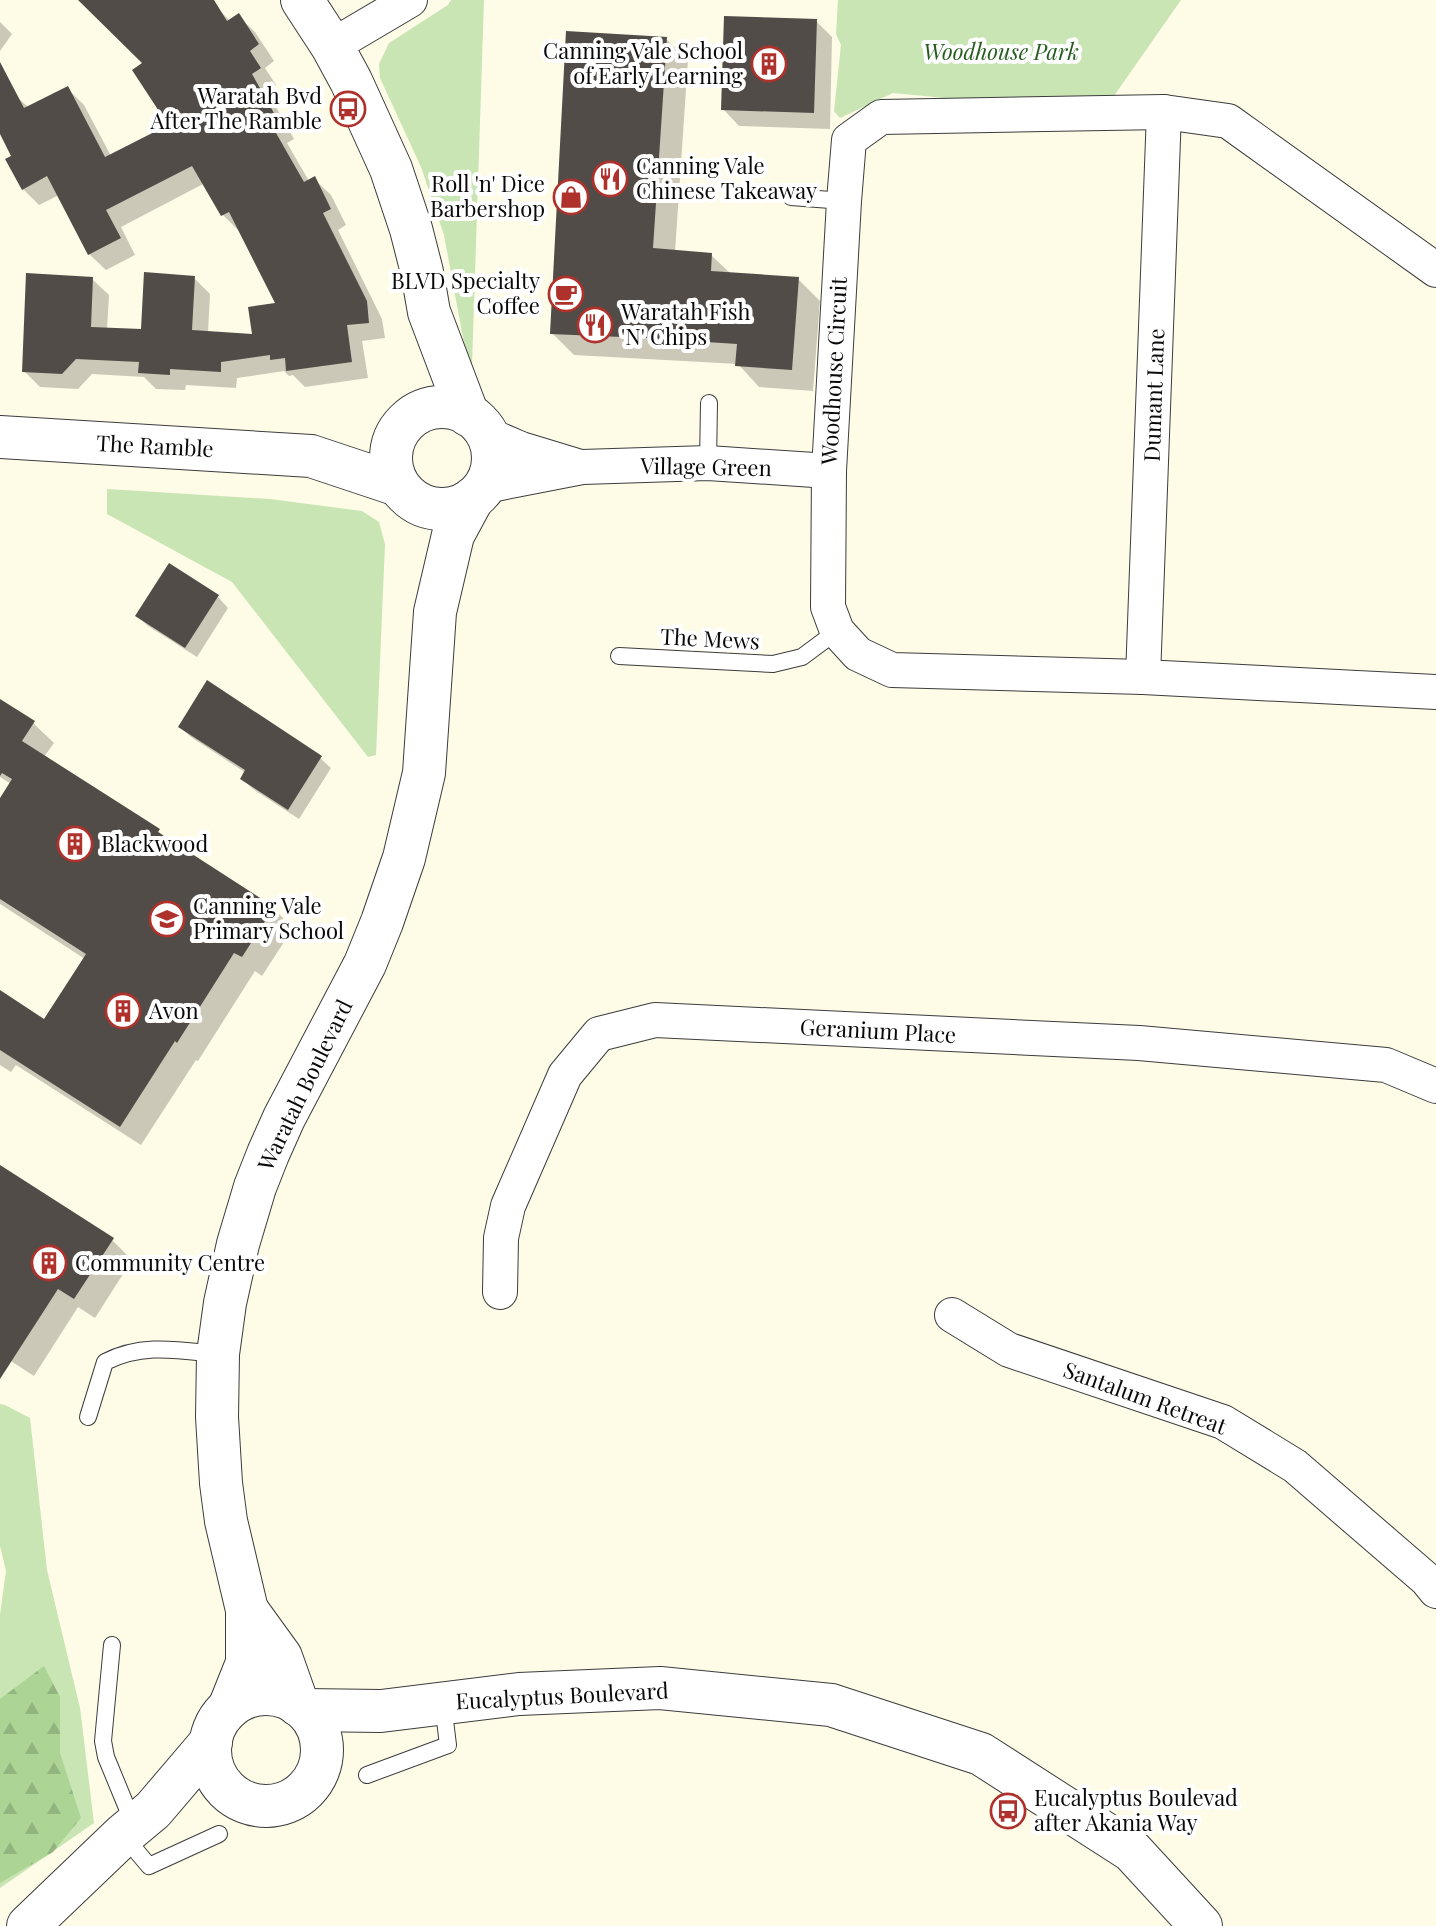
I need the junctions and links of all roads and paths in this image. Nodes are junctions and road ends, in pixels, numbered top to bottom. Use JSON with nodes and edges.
{"nodes":[{"id":1,"x":302,"y":0,"type":"edge"},
{"id":2,"x":410,"y":0,"type":"edge"},
{"id":3,"x":332,"y":46,"type":"junction"},
{"id":4,"x":1164,"y":112,"type":"junction"},
{"id":5,"x":791,"y":197,"type":"dead end"},
{"id":6,"x":844,"y":201,"type":"junction"},
{"id":7,"x":1436,"y":270,"type":"edge"},
{"id":8,"x":429,"y":312,"type":"junction"},
{"id":9,"x":709,"y":403,"type":"dead end"},
{"id":10,"x":477,"y":424,"type":"junction"},
{"id":11,"x":406,"y":425,"type":"junction"},
{"id":12,"x":0,"y":437,"type":"edge"},
{"id":13,"x":311,"y":456,"type":"junction"},
{"id":14,"x":708,"y":463,"type":"junction"},
{"id":15,"x":582,"y":467,"type":"junction"},
{"id":16,"x":829,"y":471,"type":"junction"},
{"id":17,"x":405,"y":492,"type":"junction"},
{"id":18,"x":479,"y":492,"type":"junction"},
{"id":19,"x":435,"y":612,"type":"junction"},
{"id":20,"x":837,"y":631,"type":"junction"},
{"id":21,"x":619,"y":656,"type":"dead end"},
{"id":22,"x":1143,"y":677,"type":"junction"},
{"id":23,"x":1436,"y":692,"type":"edge"},
{"id":24,"x":1436,"y":1086,"type":"edge"},
{"id":25,"x":500,"y":1292,"type":"dead end"},
{"id":26,"x":952,"y":1315,"type":"dead end"},
{"id":27,"x":218,"y":1354,"type":"junction"},
{"id":28,"x":88,"y":1417,"type":"dead end"},
{"id":29,"x":1436,"y":1591,"type":"edge"},
{"id":30,"x":247,"y":1610,"type":"junction"},
{"id":31,"x":112,"y":1645,"type":"dead end"},
{"id":32,"x":443,"y":1703,"type":"junction"},
{"id":33,"x":302,"y":1708,"type":"junction"},
{"id":34,"x":381,"y":1711,"type":"junction"},
{"id":35,"x":220,"y":1725,"type":"junction"},
{"id":36,"x":322,"y":1758,"type":"junction"},
{"id":37,"x":367,"y":1775,"type":"dead end"},
{"id":38,"x":230,"y":1793,"type":"junction"},
{"id":39,"x":137,"y":1824,"type":"junction"},
{"id":40,"x":219,"y":1834,"type":"dead end"},
{"id":41,"x":28,"y":1926,"type":"edge"},
{"id":42,"x":1201,"y":1926,"type":"edge"}],
"edges":[{"from":1,"to":3,"type":"street","name":"Waratah Boulevard"},
{"from":2,"to":3,"type":"street"},
{"from":3,"to":8,"type":"street","name":"Waratah Boulevard"},
{"from":4,"to":6,"type":"street","name":"Woodhouse Circuit"},
{"from":4,"to":7,"type":"street","name":"Woodhouse Circuit"},
{"from":4,"to":22,"type":"street","name":"Dumant Lane"},
{"from":5,"to":6,"type":"lane"},
{"from":6,"to":16,"type":"street","name":"Woodhouse Circuit"},
{"from":8,"to":10,"type":"street","name":"Waratah Boulevard"},
{"from":8,"to":11,"type":"street","name":"Waratah Boulevard"},
{"from":9,"to":14,"type":"lane"},
{"from":10,"to":11,"type":"street"},
{"from":10,"to":15,"type":"street","name":"Village Green"},
{"from":10,"to":18,"type":"street","name":"Waratah Boulevard"},
{"from":11,"to":13,"type":"street","name":"The Ramble"},
{"from":11,"to":17,"type":"street","name":"Waratah Boulevard"},
{"from":12,"to":13,"type":"street","name":"The Ramble"},
{"from":13,"to":17,"type":"street","name":"The Ramble"},
{"from":14,"to":15,"type":"street","name":"Village Green"},
{"from":14,"to":16,"type":"street","name":"Village Green"},
{"from":15,"to":18,"type":"street","name":"Village Green"},
{"from":16,"to":20,"type":"street","name":"Woodhouse Circuit"},
{"from":17,"to":18,"type":"street"},
{"from":17,"to":19,"type":"street","name":"Waratah Boulevard"},
{"from":18,"to":19,"type":"street","name":"Waratah Boulevard"},
{"from":19,"to":27,"type":"street","name":"Waratah Boulevard"},
{"from":20,"to":21,"type":"lane","name":"The Mews"},
{"from":20,"to":22,"type":"street"},
{"from":22,"to":23,"type":"street"},
{"from":24,"to":25,"type":"street","name":"Geranium Place"},
{"from":26,"to":29,"type":"street","name":"Santalum Retreat"},
{"from":27,"to":28,"type":"lane"},
{"from":27,"to":30,"type":"street","name":"Waratah Boulevard"},
{"from":30,"to":33,"type":"street","name":"Waratah Boulevard"},
{"from":30,"to":35,"type":"street","name":"Waratah Boulevard"},
{"from":31,"to":39,"type":"lane"},
{"from":32,"to":34,"type":"street","name":"Eucalyptus Boulevard"},
{"from":32,"to":37,"type":"lane"},
{"from":32,"to":42,"type":"street","name":"Eucalyptus Boulevard"},
{"from":33,"to":34,"type":"street","name":"Eucalyptus Boulevard"},
{"from":33,"to":35,"type":"street","name":"Eucalyptus Boulevard"},
{"from":33,"to":36,"type":"street"},
{"from":34,"to":36,"type":"street"},
{"from":35,"to":38,"type":"street"},
{"from":35,"to":39,"type":"street"},
{"from":36,"to":38,"type":"street"},
{"from":38,"to":39,"type":"street"},
{"from":39,"to":40,"type":"lane"},
{"from":39,"to":41,"type":"street"}]}
